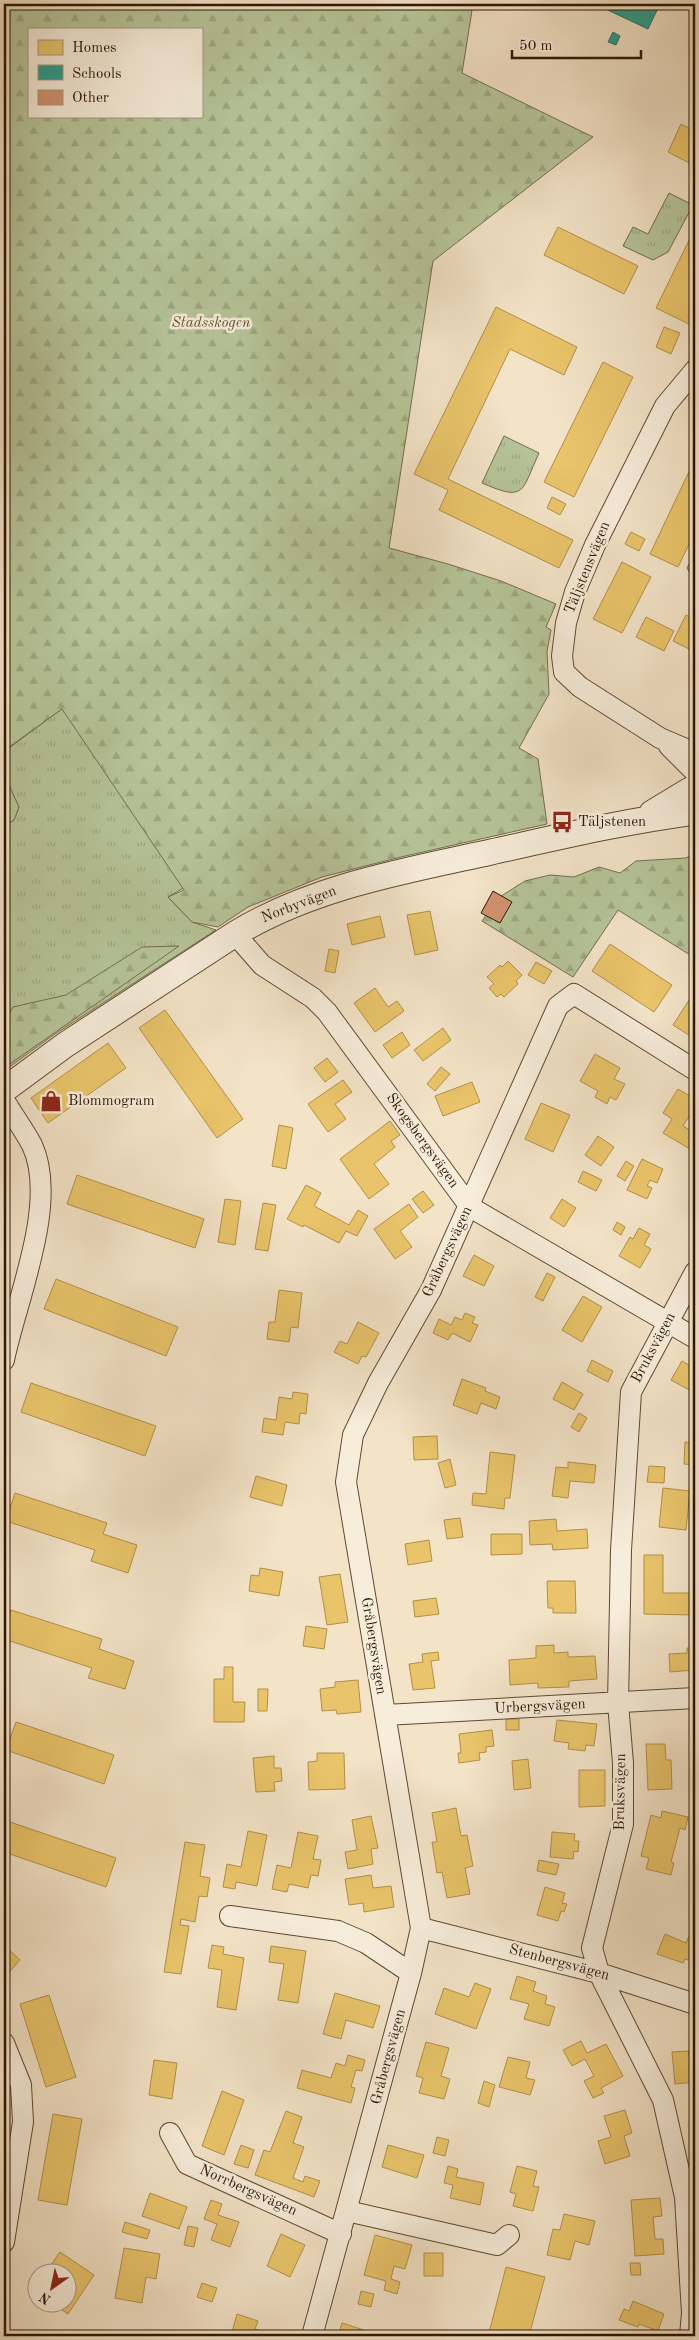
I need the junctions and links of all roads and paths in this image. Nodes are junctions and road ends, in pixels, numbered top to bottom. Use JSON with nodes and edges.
{"nodes":[{"id":1,"x":695,"y":370,"type":"edge"},
{"id":2,"x":694,"y":784,"type":"edge"},
{"id":3,"x":235,"y":934,"type":"junction"},
{"id":4,"x":695,"y":1070,"type":"edge"},
{"id":5,"x":4,"y":1090,"type":"edge"},
{"id":6,"x":4,"y":1100,"type":"edge"},
{"id":7,"x":470,"y":1207,"type":"junction"},
{"id":8,"x":695,"y":1272,"type":"edge"},
{"id":9,"x":667,"y":1322,"type":"junction"},
{"id":10,"x":695,"y":1338,"type":"edge"},
{"id":11,"x":4,"y":1360,"type":"edge"},
{"id":12,"x":695,"y":1698,"type":"edge"},
{"id":13,"x":618,"y":1703,"type":"junction"},
{"id":14,"x":385,"y":1714,"type":"junction"},
{"id":15,"x":230,"y":1916,"type":"dead end"},
{"id":16,"x":421,"y":1928,"type":"junction"},
{"id":17,"x":411,"y":1973,"type":"junction"},
{"id":18,"x":599,"y":1973,"type":"junction"},
{"id":19,"x":695,"y":2004,"type":"edge"},
{"id":20,"x":4,"y":2043,"type":"edge"},
{"id":21,"x":170,"y":2133,"type":"dead end"},
{"id":22,"x":347,"y":2211,"type":"junction"},
{"id":23,"x":341,"y":2234,"type":"junction"},
{"id":24,"x":509,"y":2235,"type":"dead end"},
{"id":25,"x":4,"y":2242,"type":"edge"},
{"id":26,"x":312,"y":2336,"type":"edge"},
{"id":27,"x":690,"y":2336,"type":"edge"}],
"edges":[{"from":1,"to":2,"type":"street","name":"Täljstensvägen"},
{"from":2,"to":3,"type":"street","name":"Norbyvägen"},
{"from":3,"to":5,"type":"street","name":"Norbyvägen"},
{"from":3,"to":7,"type":"street","name":"Skogsbergsvägen"},
{"from":4,"to":7,"type":"street","name":"Gråbergsvägen"},
{"from":6,"to":11,"type":"street"},
{"from":7,"to":9,"type":"street","name":"Skogsbergsvägen"},
{"from":7,"to":14,"type":"street","name":"Gråbergsvägen"},
{"from":8,"to":9,"type":"street","name":"Bruksvägen"},
{"from":9,"to":10,"type":"street","name":"Skogsbergsvägen"},
{"from":9,"to":13,"type":"street","name":"Bruksvägen"},
{"from":12,"to":13,"type":"street","name":"Urbergsvägen"},
{"from":13,"to":14,"type":"street","name":"Urbergsvägen"},
{"from":13,"to":18,"type":"street","name":"Bruksvägen"},
{"from":14,"to":16,"type":"street","name":"Gråbergsvägen"},
{"from":15,"to":17,"type":"street"},
{"from":16,"to":17,"type":"street","name":"Gråbergsvägen"},
{"from":16,"to":18,"type":"street","name":"Stenbergsvägen"},
{"from":17,"to":22,"type":"street","name":"Gråbergsvägen"},
{"from":18,"to":19,"type":"street","name":"Stenbergsvägen"},
{"from":18,"to":27,"type":"street","name":"Bruksvägen"},
{"from":20,"to":25,"type":"street"},
{"from":21,"to":23,"type":"street","name":"Norrbergsvägen"},
{"from":22,"to":23,"type":"street","name":"Gråbergsvägen"},
{"from":22,"to":24,"type":"street"},
{"from":23,"to":26,"type":"street","name":"Gråbergsvägen"}]}
